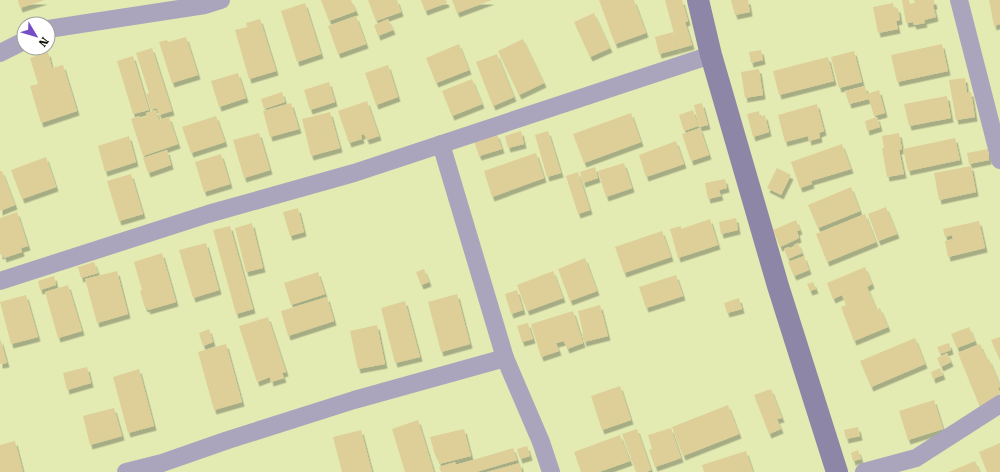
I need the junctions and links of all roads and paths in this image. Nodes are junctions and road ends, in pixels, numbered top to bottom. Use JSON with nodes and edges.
{"nodes":[{"id":1,"x":221,"y":0,"type":"edge"},
{"id":2,"x":698,"y":0,"type":"edge"},
{"id":3,"x":959,"y":0,"type":"edge"},
{"id":4,"x":159,"y":6,"type":"edge"},
{"id":5,"x":56,"y":27,"type":"edge"},
{"id":6,"x":16,"y":45,"type":"edge"},
{"id":7,"x":0,"y":54,"type":"edge"},
{"id":8,"x":711,"y":55,"type":"junction"},
{"id":9,"x":441,"y":144,"type":"junction"},
{"id":10,"x":1000,"y":160,"type":"edge"},
{"id":11,"x":0,"y":281,"type":"edge"},
{"id":12,"x":505,"y":358,"type":"junction"},
{"id":13,"x":1000,"y":404,"type":"edge"},
{"id":14,"x":164,"y":467,"type":"edge"},
{"id":15,"x":126,"y":472,"type":"edge"},
{"id":16,"x":551,"y":472,"type":"edge"},
{"id":17,"x":838,"y":472,"type":"edge"},
{"id":18,"x":864,"y":472,"type":"edge"}],
"edges":[{"from":1,"to":4,"type":"street"},
{"from":2,"to":8,"type":"street"},
{"from":3,"to":10,"type":"street"},
{"from":4,"to":5,"type":"street"},
{"from":6,"to":7,"type":"street"},
{"from":8,"to":9,"type":"street"},
{"from":8,"to":17,"type":"street"},
{"from":9,"to":11,"type":"street"},
{"from":9,"to":12,"type":"street"},
{"from":12,"to":14,"type":"street"},
{"from":12,"to":16,"type":"street"},
{"from":13,"to":18,"type":"street"},
{"from":14,"to":15,"type":"street"}]}
